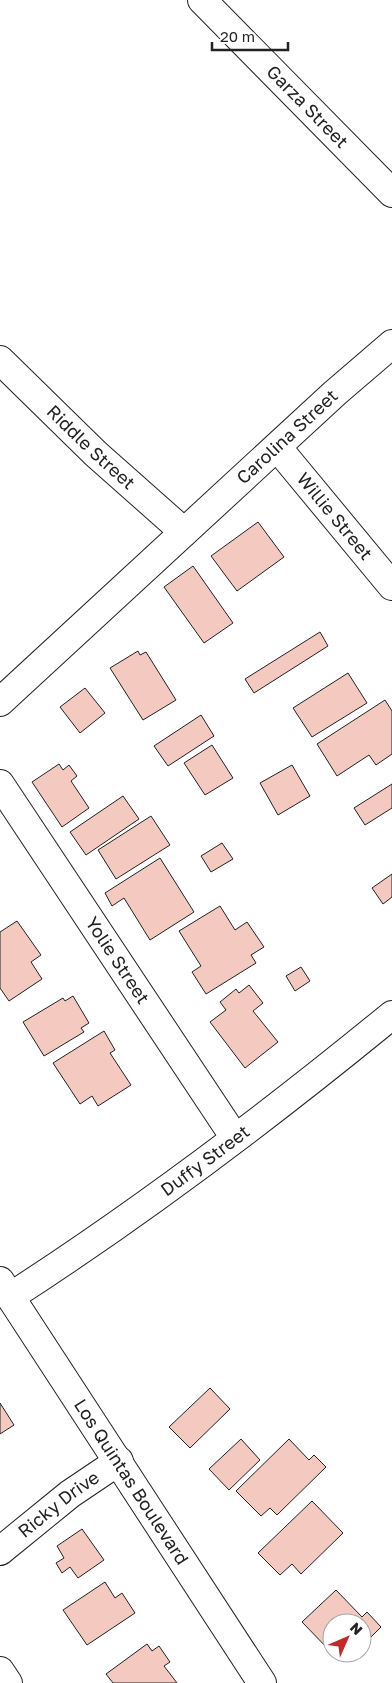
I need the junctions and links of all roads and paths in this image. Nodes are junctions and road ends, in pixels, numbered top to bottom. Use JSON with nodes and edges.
{"nodes":[{"id":1,"x":202,"y":0,"type":"edge"},
{"id":2,"x":392,"y":193,"type":"edge"},
{"id":3,"x":392,"y":344,"type":"edge"},
{"id":4,"x":0,"y":360,"type":"edge"},
{"id":5,"x":277,"y":448,"type":"junction"},
{"id":6,"x":184,"y":532,"type":"junction"},
{"id":7,"x":392,"y":586,"type":"edge"},
{"id":8,"x":0,"y":702,"type":"edge"},
{"id":9,"x":0,"y":784,"type":"edge"},
{"id":10,"x":392,"y":1015,"type":"edge"},
{"id":11,"x":235,"y":1138,"type":"junction"},
{"id":12,"x":5,"y":1289,"type":"edge"},
{"id":13,"x":119,"y":1462,"type":"junction"},
{"id":14,"x":0,"y":1551,"type":"edge"},
{"id":15,"x":0,"y":1671,"type":"edge"},
{"id":16,"x":8,"y":1683,"type":"edge"},
{"id":17,"x":262,"y":1683,"type":"edge"}],
"edges":[{"from":1,"to":2,"type":"street","name":"Garza Street"},
{"from":3,"to":5,"type":"street","name":"Carolina Street"},
{"from":4,"to":6,"type":"street","name":"Riddle Street"},
{"from":5,"to":6,"type":"street","name":"Carolina Street"},
{"from":5,"to":7,"type":"street","name":"Willie Street"},
{"from":6,"to":8,"type":"street","name":"Carolina Street"},
{"from":9,"to":11,"type":"street","name":"Yolie Street"},
{"from":10,"to":11,"type":"street","name":"Duffy Street"},
{"from":11,"to":12,"type":"street","name":"Duffy Street"},
{"from":12,"to":13,"type":"street","name":"Los Quintas Boulevard"},
{"from":13,"to":14,"type":"street","name":"Ricky Drive"},
{"from":13,"to":17,"type":"street","name":"Los Quintas Boulevard"},
{"from":15,"to":16,"type":"street"}]}
